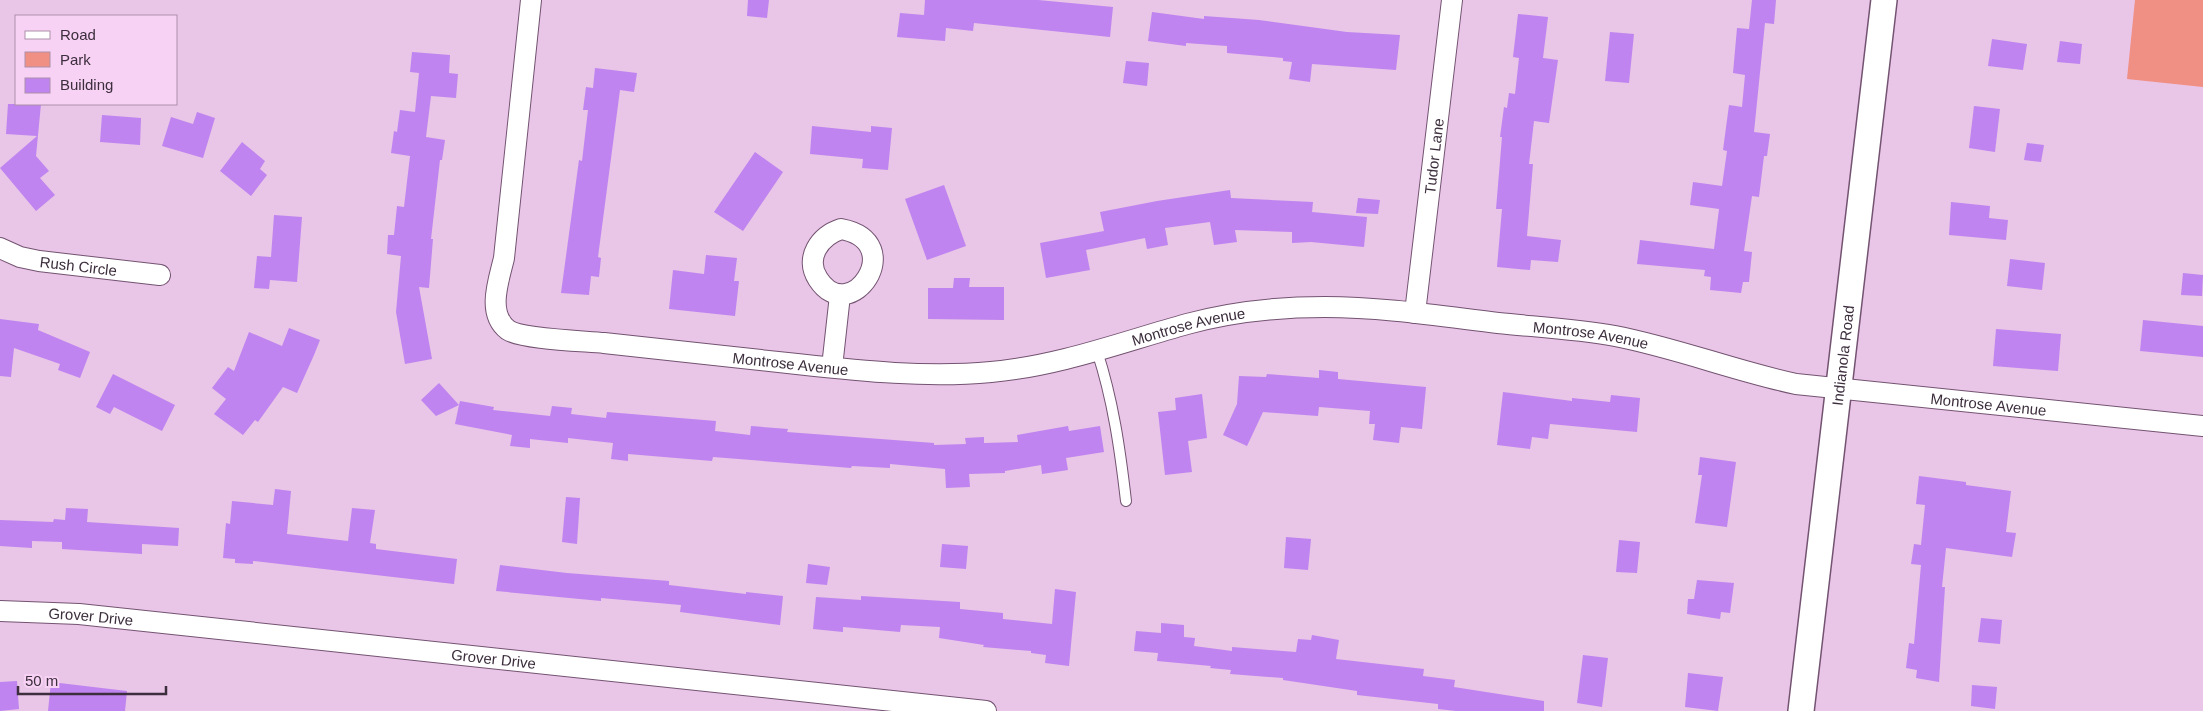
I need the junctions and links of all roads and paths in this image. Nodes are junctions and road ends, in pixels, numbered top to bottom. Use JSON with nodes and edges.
{"nodes":[{"id":1,"x":531,"y":0,"type":"edge"},
{"id":2,"x":1452,"y":0,"type":"edge"},
{"id":3,"x":1884,"y":0,"type":"edge"},
{"id":4,"x":0,"y":248,"type":"edge"},
{"id":5,"x":160,"y":275,"type":"dead end"},
{"id":6,"x":840,"y":295,"type":"dead end"},
{"id":7,"x":1415,"y":313,"type":"junction"},
{"id":8,"x":1097,"y":351,"type":"junction"},
{"id":9,"x":832,"y":367,"type":"junction"},
{"id":10,"x":1839,"y":388,"type":"junction"},
{"id":11,"x":2203,"y":426,"type":"edge"},
{"id":12,"x":1126,"y":501,"type":"dead end"},
{"id":13,"x":0,"y":611,"type":"edge"},
{"id":14,"x":986,"y":711,"type":"edge"},
{"id":15,"x":1802,"y":711,"type":"edge"}],
"edges":[{"from":1,"to":9,"type":"street","name":"Montrose Avenue"},
{"from":2,"to":7,"type":"street","name":"Tudor Lane"},
{"from":3,"to":10,"type":"street","name":"Indianola Road"},
{"from":4,"to":5,"type":"street","name":"Rush Circle"},
{"from":6,"to":9,"type":"street"},
{"from":7,"to":8,"type":"street","name":"Montrose Avenue"},
{"from":7,"to":10,"type":"street","name":"Montrose Avenue"},
{"from":8,"to":9,"type":"street","name":"Montrose Avenue"},
{"from":8,"to":12,"type":"lane"},
{"from":10,"to":11,"type":"street","name":"Montrose Avenue"},
{"from":10,"to":15,"type":"street","name":"Indianola Road"},
{"from":13,"to":14,"type":"street","name":"Grover Drive"}]}
